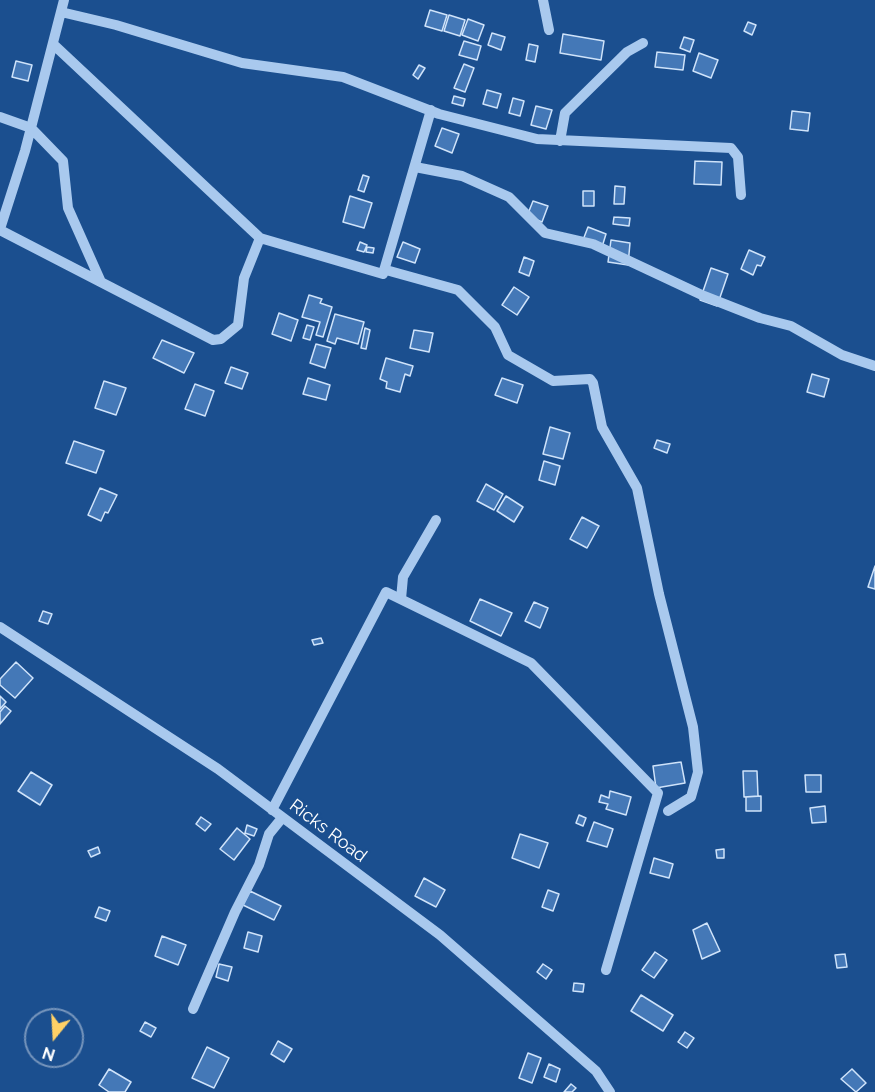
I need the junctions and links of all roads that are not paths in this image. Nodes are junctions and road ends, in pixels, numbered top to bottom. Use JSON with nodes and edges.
{"nodes":[{"id":1,"x":64,"y":0,"type":"edge"},
{"id":2,"x":543,"y":0,"type":"edge"},
{"id":3,"x":61,"y":12,"type":"junction"},
{"id":4,"x":549,"y":30,"type":"dead end"},
{"id":5,"x":643,"y":43,"type":"dead end"},
{"id":6,"x":53,"y":44,"type":"junction"},
{"id":7,"x":431,"y":110,"type":"junction"},
{"id":8,"x":0,"y":117,"type":"edge"},
{"id":9,"x":31,"y":128,"type":"junction"},
{"id":10,"x":560,"y":141,"type":"junction"},
{"id":11,"x":415,"y":166,"type":"junction"},
{"id":12,"x":741,"y":195,"type":"dead end"},
{"id":13,"x":0,"y":230,"type":"edge"},
{"id":14,"x":260,"y":238,"type":"junction"},
{"id":15,"x":386,"y":270,"type":"junction"},
{"id":16,"x":100,"y":282,"type":"junction"},
{"id":17,"x":875,"y":366,"type":"edge"},
{"id":18,"x":436,"y":520,"type":"dead end"},
{"id":19,"x":401,"y":599,"type":"junction"},
{"id":20,"x":0,"y":627,"type":"edge"},
{"id":21,"x":272,"y":810,"type":"junction"},
{"id":22,"x":668,"y":811,"type":"dead end"},
{"id":23,"x":282,"y":818,"type":"junction"},
{"id":24,"x":606,"y":970,"type":"dead end"},
{"id":25,"x":193,"y":1009,"type":"dead end"},
{"id":26,"x":610,"y":1092,"type":"edge"}],
"edges":[{"from":1,"to":3,"type":"street"},
{"from":2,"to":4,"type":"street"},
{"from":3,"to":6,"type":"street"},
{"from":3,"to":7,"type":"street"},
{"from":5,"to":10,"type":"street"},
{"from":6,"to":9,"type":"street"},
{"from":6,"to":14,"type":"street"},
{"from":7,"to":10,"type":"street"},
{"from":7,"to":11,"type":"street"},
{"from":8,"to":9,"type":"street"},
{"from":9,"to":13,"type":"street"},
{"from":9,"to":16,"type":"street"},
{"from":10,"to":12,"type":"street"},
{"from":11,"to":15,"type":"street"},
{"from":11,"to":17,"type":"street"},
{"from":13,"to":16,"type":"street"},
{"from":14,"to":15,"type":"street"},
{"from":14,"to":16,"type":"street"},
{"from":15,"to":22,"type":"street"},
{"from":18,"to":19,"type":"street"},
{"from":19,"to":21,"type":"street"},
{"from":19,"to":24,"type":"street"},
{"from":20,"to":21,"type":"street","name":"Ricks Road"},
{"from":21,"to":23,"type":"street","name":"Ricks Road"},
{"from":23,"to":25,"type":"street"},
{"from":23,"to":26,"type":"street","name":"Ricks Road"}]}
